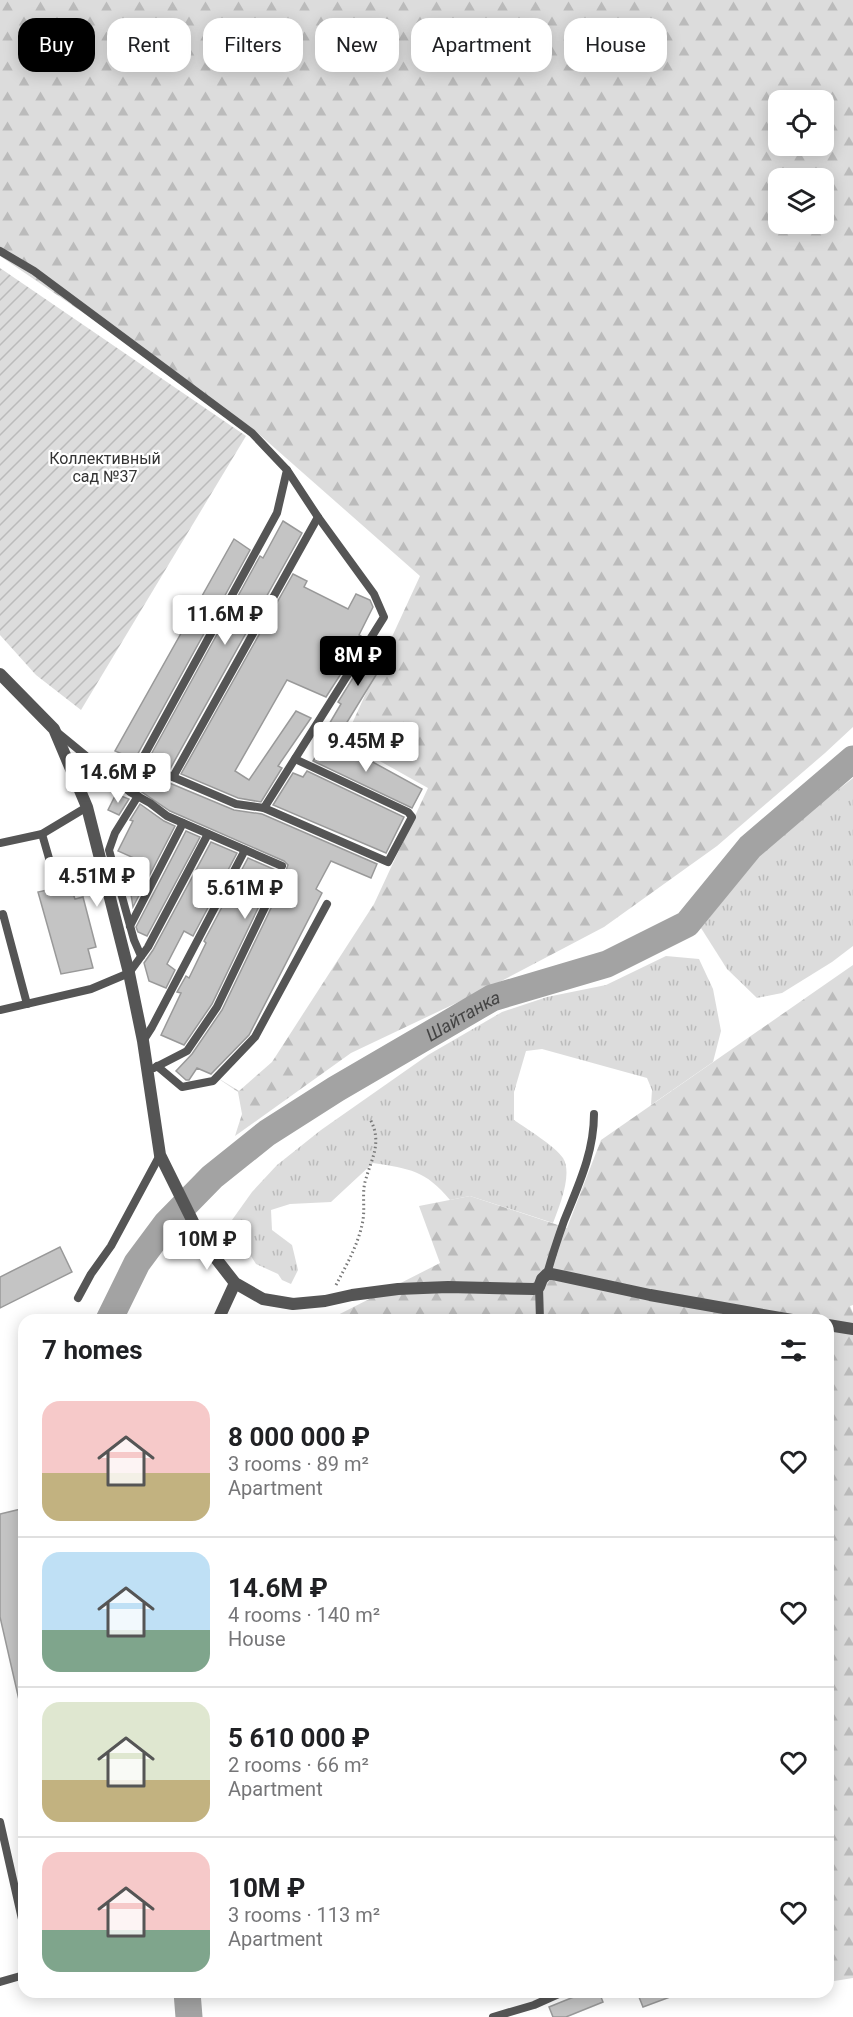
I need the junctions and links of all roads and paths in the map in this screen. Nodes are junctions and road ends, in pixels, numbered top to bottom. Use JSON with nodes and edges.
{"nodes":[{"id":1,"x":0,"y":251,"type":"edge"},
{"id":2,"x":287,"y":470,"type":"junction"},
{"id":3,"x":318,"y":517,"type":"junction"},
{"id":4,"x":0,"y":674,"type":"edge"},
{"id":5,"x":54,"y":729,"type":"junction"},
{"id":6,"x":295,"y":759,"type":"junction"},
{"id":7,"x":140,"y":763,"type":"junction"},
{"id":8,"x":100,"y":767,"type":"junction"},
{"id":9,"x":173,"y":777,"type":"junction"},
{"id":10,"x":138,"y":796,"type":"junction"},
{"id":11,"x":87,"y":807,"type":"junction"},
{"id":12,"x":264,"y":808,"type":"junction"},
{"id":13,"x":183,"y":823,"type":"junction"},
{"id":14,"x":42,"y":834,"type":"junction"},
{"id":15,"x":208,"y":834,"type":"junction"},
{"id":16,"x":0,"y":843,"type":"edge"},
{"id":17,"x":245,"y":850,"type":"junction"},
{"id":18,"x":282,"y":866,"type":"dead end"},
{"id":19,"x":55,"y":879,"type":"dead end"},
{"id":20,"x":267,"y":903,"type":"dead end"},
{"id":21,"x":327,"y":904,"type":"dead end"},
{"id":22,"x":0,"y":915,"type":"edge"},
{"id":23,"x":130,"y":926,"type":"junction"},
{"id":24,"x":141,"y":956,"type":"junction"},
{"id":25,"x":129,"y":973,"type":"junction"},
{"id":26,"x":27,"y":1004,"type":"junction"},
{"id":27,"x":0,"y":1010,"type":"edge"},
{"id":28,"x":143,"y":1041,"type":"junction"},
{"id":29,"x":152,"y":1069,"type":"junction"},
{"id":30,"x":594,"y":1114,"type":"dead end"},
{"id":31,"x":370,"y":1119,"type":"dead end"},
{"id":32,"x":160,"y":1155,"type":"junction"},
{"id":33,"x":547,"y":1274,"type":"junction"},
{"id":34,"x":235,"y":1283,"type":"junction"},
{"id":35,"x":539,"y":1287,"type":"junction"},
{"id":36,"x":78,"y":1298,"type":"dead end"},
{"id":37,"x":325,"y":1301,"type":"junction"},
{"id":38,"x":221,"y":1314,"type":"edge"},
{"id":39,"x":540,"y":1314,"type":"edge"},
{"id":40,"x":760,"y":1314,"type":"edge"},
{"id":41,"x":834,"y":1326,"type":"edge"},
{"id":42,"x":853,"y":1329,"type":"edge"},
{"id":43,"x":0,"y":1822,"type":"edge"},
{"id":44,"x":18,"y":1902,"type":"edge"},
{"id":45,"x":18,"y":1977,"type":"edge"},
{"id":46,"x":0,"y":1982,"type":"edge"},
{"id":47,"x":550,"y":1998,"type":"edge"},
{"id":48,"x":493,"y":2017,"type":"edge"}],
"edges":[{"from":1,"to":2,"type":"lane"},
{"from":2,"to":3,"type":"lane"},
{"from":2,"to":7,"type":"lane"},
{"from":3,"to":6,"type":"lane"},
{"from":3,"to":9,"type":"lane"},
{"from":4,"to":5,"type":"street"},
{"from":5,"to":8,"type":"lane"},
{"from":5,"to":11,"type":"street"},
{"from":6,"to":12,"type":"lane"},
{"from":6,"to":12,"type":"lane"},
{"from":7,"to":8,"type":"lane"},
{"from":7,"to":9,"type":"lane"},
{"from":8,"to":10,"type":"lane"},
{"from":9,"to":12,"type":"lane"},
{"from":10,"to":13,"type":"lane"},
{"from":10,"to":23,"type":"lane"},
{"from":11,"to":14,"type":"lane"},
{"from":11,"to":25,"type":"street"},
{"from":13,"to":15,"type":"lane"},
{"from":13,"to":23,"type":"lane"},
{"from":14,"to":16,"type":"lane"},
{"from":14,"to":19,"type":"lane"},
{"from":15,"to":17,"type":"lane"},
{"from":15,"to":24,"type":"lane"},
{"from":17,"to":18,"type":"lane"},
{"from":17,"to":28,"type":"lane"},
{"from":20,"to":29,"type":"lane"},
{"from":21,"to":29,"type":"lane"},
{"from":22,"to":26,"type":"lane"},
{"from":23,"to":24,"type":"lane"},
{"from":24,"to":25,"type":"lane"},
{"from":25,"to":26,"type":"lane"},
{"from":25,"to":28,"type":"street"},
{"from":26,"to":27,"type":"lane"},
{"from":28,"to":29,"type":"street"},
{"from":29,"to":32,"type":"street"},
{"from":30,"to":33,"type":"lane"},
{"from":31,"to":37,"type":"path"},
{"from":32,"to":34,"type":"street"},
{"from":32,"to":36,"type":"lane"},
{"from":33,"to":35,"type":"street"},
{"from":33,"to":40,"type":"street"},
{"from":34,"to":37,"type":"street"},
{"from":34,"to":38,"type":"street"},
{"from":35,"to":37,"type":"street"},
{"from":35,"to":39,"type":"lane"},
{"from":41,"to":42,"type":"street"},
{"from":43,"to":44,"type":"lane"},
{"from":45,"to":46,"type":"lane"},
{"from":47,"to":48,"type":"lane"}]}
